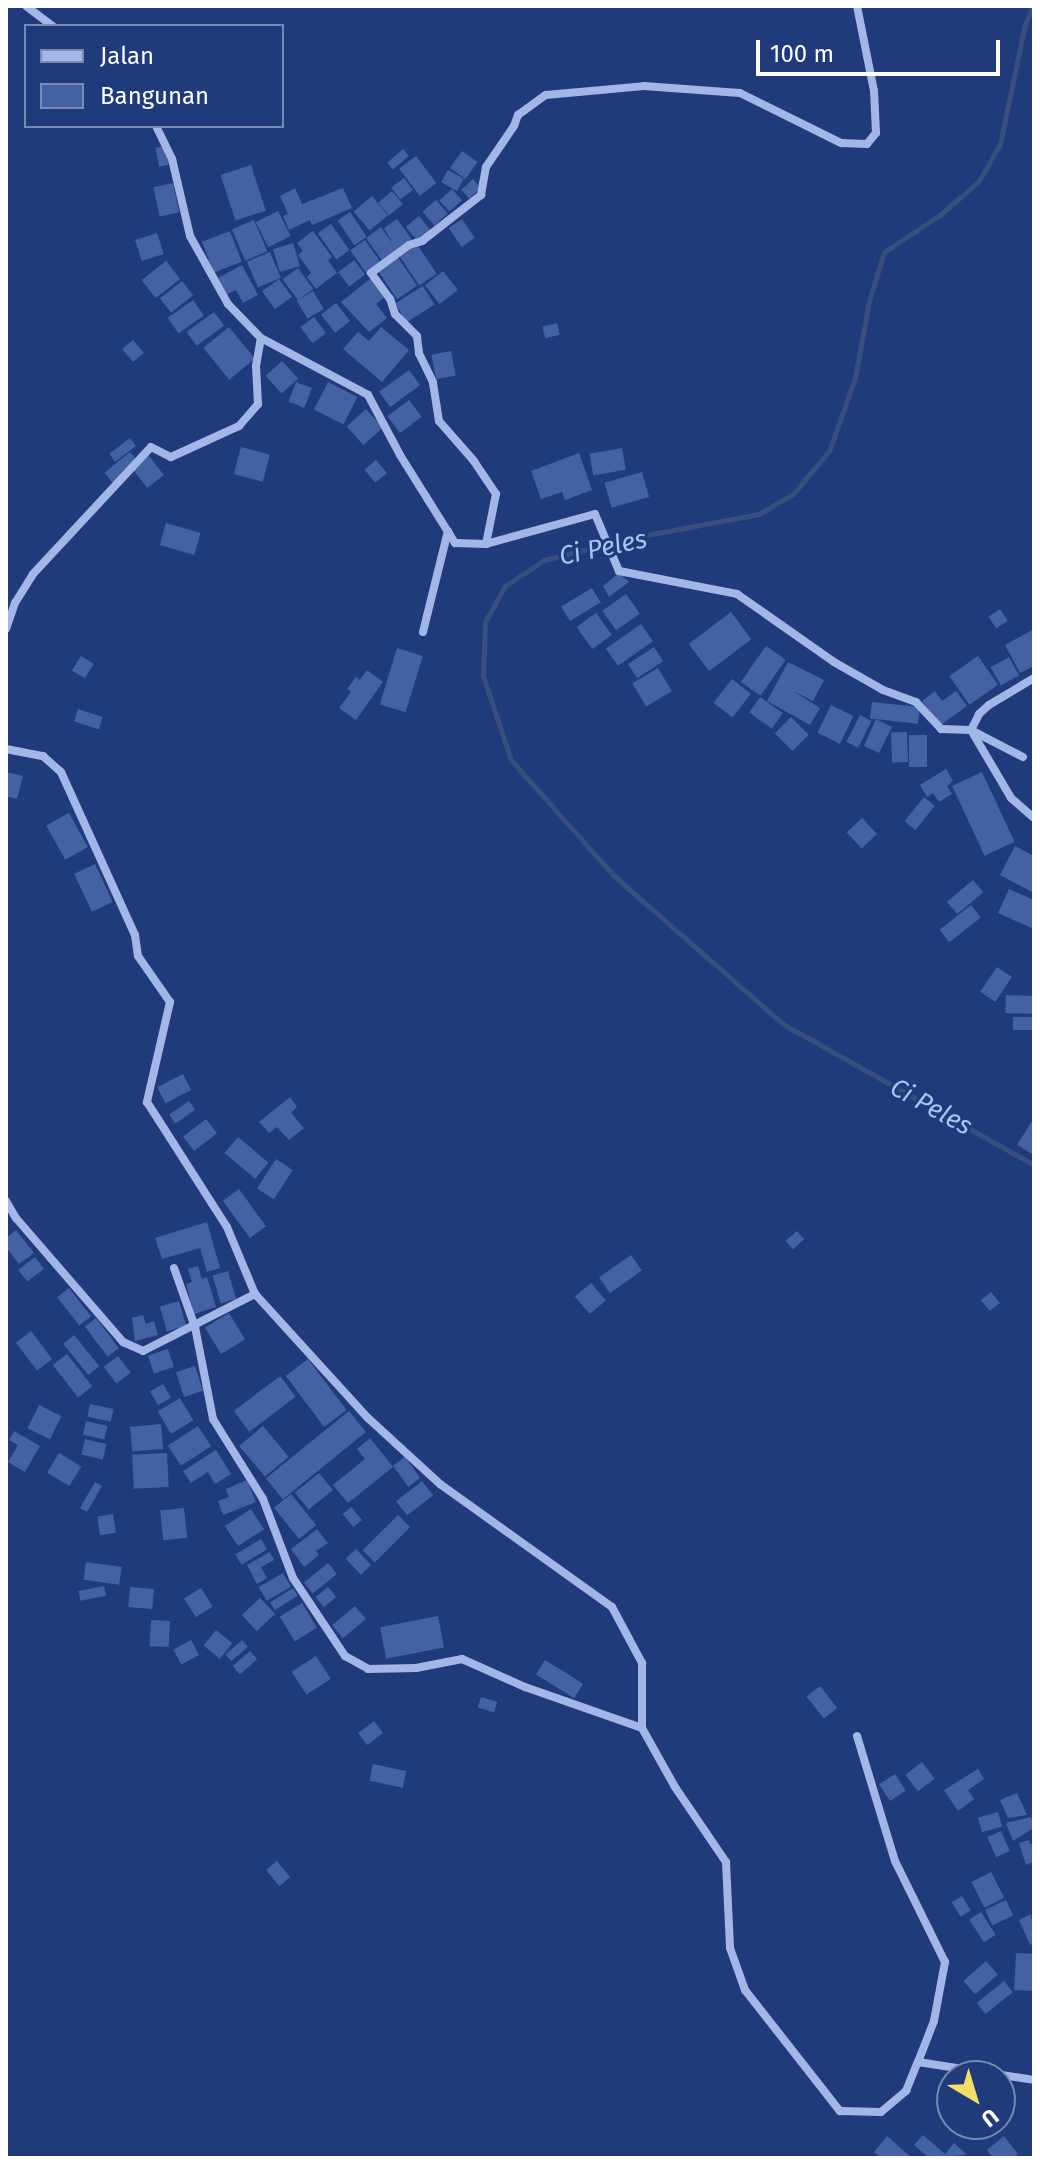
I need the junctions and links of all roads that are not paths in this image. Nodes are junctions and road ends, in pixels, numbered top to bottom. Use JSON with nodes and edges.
{"nodes":[{"id":1,"x":26,"y":6,"type":"edge"},
{"id":2,"x":857,"y":6,"type":"edge"},
{"id":3,"x":50,"y":24,"type":"edge"},
{"id":4,"x":157,"y":128,"type":"edge"},
{"id":5,"x":261,"y":338,"type":"junction"},
{"id":6,"x":448,"y":531,"type":"junction"},
{"id":7,"x":486,"y":544,"type":"junction"},
{"id":8,"x":6,"y":629,"type":"edge"},
{"id":9,"x":423,"y":632,"type":"dead end"},
{"id":10,"x":1034,"y":678,"type":"edge"},
{"id":11,"x":971,"y":730,"type":"junction"},
{"id":12,"x":6,"y":749,"type":"edge"},
{"id":13,"x":1023,"y":757,"type":"dead end"},
{"id":14,"x":1034,"y":818,"type":"edge"},
{"id":15,"x":6,"y":1201,"type":"edge"},
{"id":16,"x":174,"y":1268,"type":"dead end"},
{"id":17,"x":255,"y":1294,"type":"junction"},
{"id":18,"x":195,"y":1327,"type":"junction"},
{"id":19,"x":642,"y":1728,"type":"junction"},
{"id":20,"x":857,"y":1736,"type":"dead end"},
{"id":21,"x":918,"y":2062,"type":"junction"},
{"id":22,"x":1034,"y":2080,"type":"edge"}],
"edges":[{"from":1,"to":3,"type":"street"},
{"from":2,"to":7,"type":"street"},
{"from":4,"to":5,"type":"street"},
{"from":5,"to":6,"type":"street"},
{"from":5,"to":8,"type":"street"},
{"from":6,"to":7,"type":"street"},
{"from":6,"to":9,"type":"street"},
{"from":7,"to":11,"type":"street"},
{"from":10,"to":11,"type":"street"},
{"from":11,"to":13,"type":"street"},
{"from":11,"to":14,"type":"street"},
{"from":12,"to":17,"type":"street"},
{"from":15,"to":18,"type":"street"},
{"from":16,"to":18,"type":"street"},
{"from":17,"to":18,"type":"street"},
{"from":17,"to":19,"type":"street"},
{"from":18,"to":19,"type":"street"},
{"from":19,"to":21,"type":"street"},
{"from":20,"to":21,"type":"street"},
{"from":21,"to":22,"type":"street"}]}
